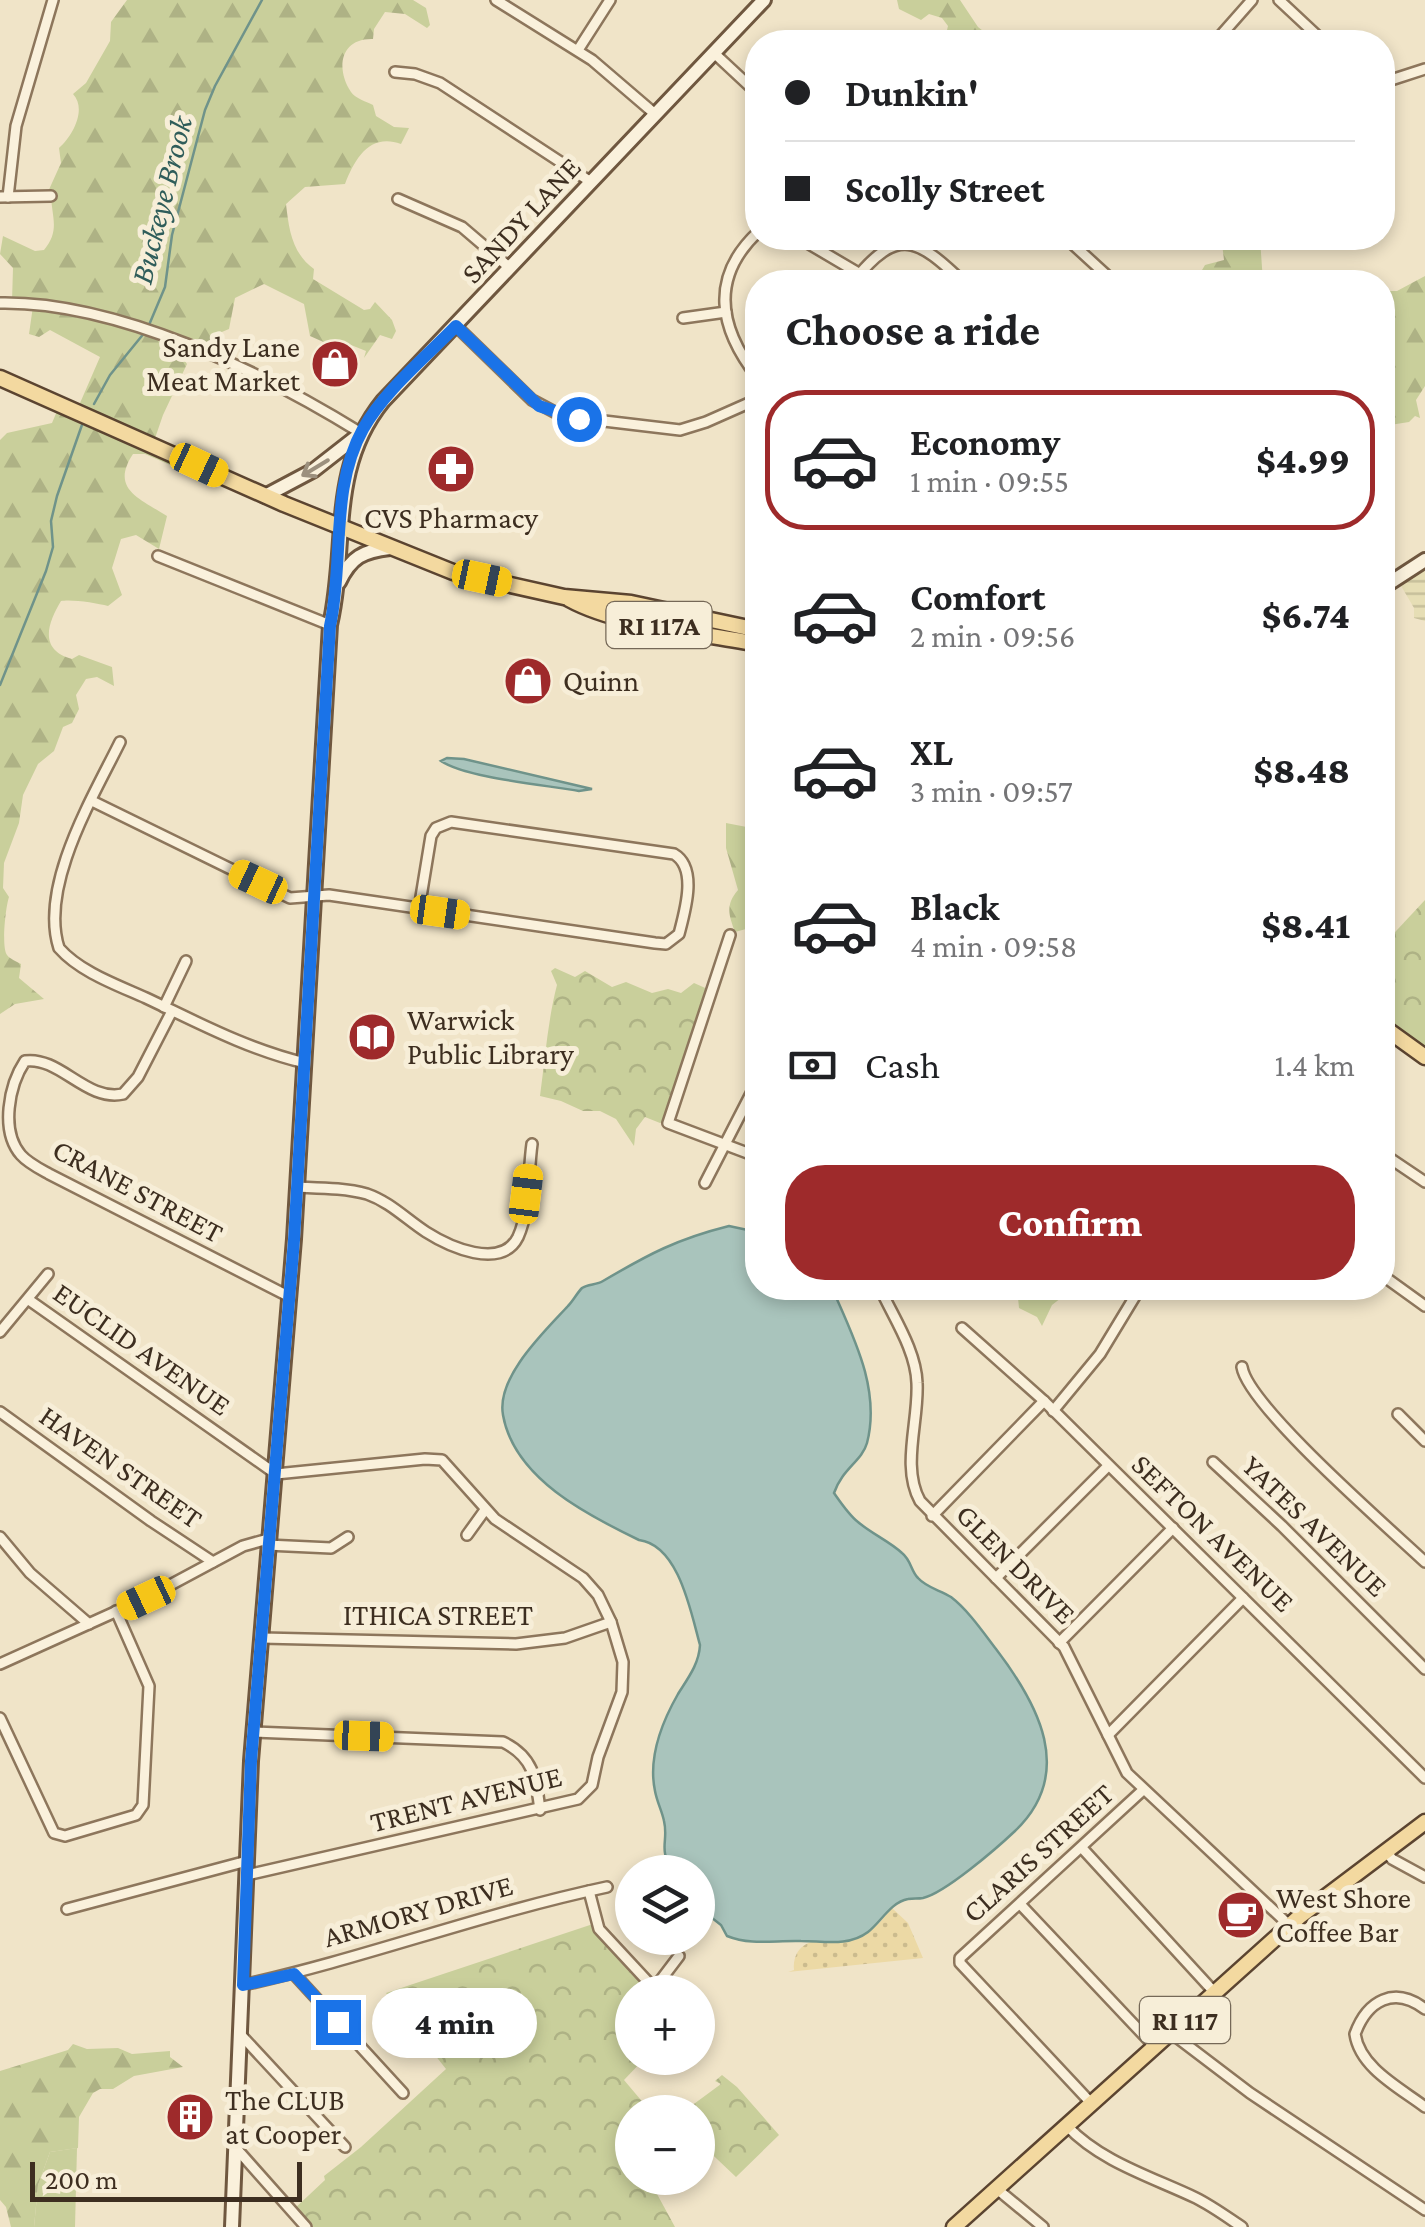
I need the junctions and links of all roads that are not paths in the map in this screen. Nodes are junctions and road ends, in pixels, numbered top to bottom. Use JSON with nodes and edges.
{"nodes":[{"id":1,"x":53,"y":0,"type":"edge"},
{"id":2,"x":496,"y":0,"type":"edge"},
{"id":3,"x":610,"y":0,"type":"edge"},
{"id":4,"x":764,"y":0,"type":"edge"},
{"id":5,"x":1252,"y":0,"type":"edge"},
{"id":6,"x":1280,"y":0,"type":"edge"},
{"id":7,"x":1225,"y":30,"type":"edge"},
{"id":8,"x":1311,"y":30,"type":"edge"},
{"id":9,"x":578,"y":50,"type":"junction"},
{"id":10,"x":714,"y":53,"type":"junction"},
{"id":11,"x":1425,"y":69,"type":"edge"},
{"id":12,"x":395,"y":72,"type":"dead end"},
{"id":13,"x":1395,"y":79,"type":"edge"},
{"id":14,"x":745,"y":82,"type":"edge"},
{"id":15,"x":655,"y":114,"type":"junction"},
{"id":16,"x":590,"y":182,"type":"junction"},
{"id":17,"x":51,"y":196,"type":"dead end"},
{"id":18,"x":4,"y":197,"type":"edge"},
{"id":19,"x":398,"y":199,"type":"dead end"},
{"id":20,"x":745,"y":247,"type":"edge"},
{"id":21,"x":816,"y":250,"type":"edge"},
{"id":22,"x":888,"y":250,"type":"edge"},
{"id":23,"x":930,"y":250,"type":"edge"},
{"id":24,"x":1079,"y":250,"type":"edge"},
{"id":25,"x":510,"y":268,"type":"junction"},
{"id":26,"x":845,"y":270,"type":"edge"},
{"id":27,"x":865,"y":270,"type":"edge"},
{"id":28,"x":951,"y":270,"type":"edge"},
{"id":29,"x":1101,"y":270,"type":"edge"},
{"id":30,"x":0,"y":303,"type":"edge"},
{"id":31,"x":726,"y":312,"type":"junction"},
{"id":32,"x":683,"y":318,"type":"dead end"},
{"id":33,"x":456,"y":326,"type":"junction"},
{"id":34,"x":745,"y":360,"type":"edge"},
{"id":35,"x":0,"y":378,"type":"edge"},
{"id":36,"x":745,"y":405,"type":"edge"},
{"id":37,"x":361,"y":433,"type":"junction"},
{"id":38,"x":265,"y":496,"type":"junction"},
{"id":39,"x":340,"y":526,"type":"junction"},
{"id":40,"x":390,"y":548,"type":"junction"},
{"id":41,"x":158,"y":556,"type":"dead end"},
{"id":42,"x":1425,"y":560,"type":"edge"},
{"id":43,"x":1395,"y":580,"type":"edge"},
{"id":44,"x":336,"y":589,"type":"junction"},
{"id":45,"x":564,"y":597,"type":"junction"},
{"id":46,"x":330,"y":626,"type":"junction"},
{"id":47,"x":745,"y":627,"type":"edge"},
{"id":48,"x":745,"y":642,"type":"edge"},
{"id":49,"x":120,"y":742,"type":"dead end"},
{"id":50,"x":92,"y":801,"type":"junction"},
{"id":51,"x":314,"y":895,"type":"junction"},
{"id":52,"x":420,"y":909,"type":"junction"},
{"id":53,"x":730,"y":935,"type":"dead end"},
{"id":54,"x":186,"y":962,"type":"dead end"},
{"id":55,"x":168,"y":1009,"type":"junction"},
{"id":56,"x":1395,"y":1035,"type":"edge"},
{"id":57,"x":1425,"y":1057,"type":"edge"},
{"id":58,"x":305,"y":1063,"type":"junction"},
{"id":59,"x":745,"y":1105,"type":"edge"},
{"id":60,"x":532,"y":1144,"type":"dead end"},
{"id":61,"x":724,"y":1146,"type":"junction"},
{"id":62,"x":745,"y":1153,"type":"edge"},
{"id":63,"x":1395,"y":1161,"type":"edge"},
{"id":64,"x":1425,"y":1182,"type":"edge"},
{"id":65,"x":705,"y":1183,"type":"dead end"},
{"id":66,"x":297,"y":1186,"type":"junction"},
{"id":67,"x":48,"y":1274,"type":"dead end"},
{"id":68,"x":1395,"y":1284,"type":"edge"},
{"id":69,"x":290,"y":1298,"type":"junction"},
{"id":70,"x":29,"y":1300,"type":"junction"},
{"id":71,"x":886,"y":1300,"type":"edge"},
{"id":72,"x":1133,"y":1300,"type":"edge"},
{"id":73,"x":1425,"y":1306,"type":"edge"},
{"id":74,"x":962,"y":1328,"type":"dead end"},
{"id":75,"x":0,"y":1332,"type":"edge"},
{"id":76,"x":1242,"y":1366,"type":"dead end"},
{"id":77,"x":1044,"y":1401,"type":"junction"},
{"id":78,"x":1053,"y":1411,"type":"junction"},
{"id":79,"x":0,"y":1412,"type":"edge"},
{"id":80,"x":1398,"y":1414,"type":"dead end"},
{"id":81,"x":1425,"y":1441,"type":"edge"},
{"id":82,"x":1212,"y":1462,"type":"dead end"},
{"id":83,"x":1108,"y":1466,"type":"junction"},
{"id":84,"x":276,"y":1474,"type":"junction"},
{"id":85,"x":485,"y":1510,"type":"junction"},
{"id":86,"x":932,"y":1516,"type":"junction"},
{"id":87,"x":1174,"y":1528,"type":"junction"},
{"id":88,"x":468,"y":1535,"type":"dead end"},
{"id":89,"x":0,"y":1536,"type":"edge"},
{"id":90,"x":348,"y":1537,"type":"dead end"},
{"id":91,"x":268,"y":1542,"type":"junction"},
{"id":92,"x":213,"y":1562,"type":"junction"},
{"id":93,"x":1425,"y":1562,"type":"edge"},
{"id":94,"x":996,"y":1578,"type":"junction"},
{"id":95,"x":1243,"y":1598,"type":"junction"},
{"id":96,"x":116,"y":1611,"type":"junction"},
{"id":97,"x":611,"y":1622,"type":"junction"},
{"id":98,"x":89,"y":1624,"type":"junction"},
{"id":99,"x":262,"y":1638,"type":"junction"},
{"id":100,"x":1059,"y":1642,"type":"junction"},
{"id":101,"x":0,"y":1664,"type":"edge"},
{"id":102,"x":1425,"y":1669,"type":"edge"},
{"id":103,"x":0,"y":1718,"type":"edge"},
{"id":104,"x":254,"y":1732,"type":"junction"},
{"id":105,"x":1108,"y":1735,"type":"junction"},
{"id":106,"x":1425,"y":1778,"type":"edge"},
{"id":107,"x":1144,"y":1790,"type":"junction"},
{"id":108,"x":540,"y":1810,"type":"junction"},
{"id":109,"x":1425,"y":1822,"type":"edge"},
{"id":110,"x":1082,"y":1848,"type":"junction"},
{"id":111,"x":1386,"y":1851,"type":"junction"},
{"id":112,"x":247,"y":1868,"type":"junction"},
{"id":113,"x":1425,"y":1877,"type":"edge"},
{"id":114,"x":607,"y":1887,"type":"dead end"},
{"id":115,"x":588,"y":1891,"type":"junction"},
{"id":116,"x":1020,"y":1904,"type":"junction"},
{"id":117,"x":67,"y":1909,"type":"dead end"},
{"id":118,"x":1289,"y":1925,"type":"junction"},
{"id":119,"x":680,"y":1956,"type":"dead end"},
{"id":120,"x":294,"y":1974,"type":"junction"},
{"id":121,"x":243,"y":1985,"type":"junction"},
{"id":122,"x":1215,"y":1992,"type":"junction"},
{"id":123,"x":1425,"y":2009,"type":"edge"},
{"id":124,"x":1171,"y":2032,"type":"junction"},
{"id":125,"x":240,"y":2034,"type":"junction"},
{"id":126,"x":1154,"y":2047,"type":"junction"},
{"id":127,"x":403,"y":2093,"type":"dead end"},
{"id":128,"x":1092,"y":2104,"type":"junction"},
{"id":129,"x":1425,"y":2107,"type":"edge"},
{"id":130,"x":1067,"y":2126,"type":"junction"},
{"id":131,"x":345,"y":2147,"type":"dead end"},
{"id":132,"x":236,"y":2148,"type":"junction"},
{"id":133,"x":996,"y":2189,"type":"junction"},
{"id":134,"x":1424,"y":2207,"type":"edge"},
{"id":135,"x":232,"y":2227,"type":"edge"},
{"id":136,"x":306,"y":2227,"type":"edge"},
{"id":137,"x":954,"y":2227,"type":"edge"},
{"id":138,"x":1043,"y":2227,"type":"edge"},
{"id":139,"x":1242,"y":2227,"type":"edge"}],
"edges":[{"from":1,"to":18,"type":"street"},
{"from":2,"to":9,"type":"street"},
{"from":3,"to":9,"type":"street"},
{"from":4,"to":10,"type":"main road","name":"SANDY LANE"},
{"from":5,"to":7,"type":"street"},
{"from":6,"to":8,"type":"street"},
{"from":9,"to":15,"type":"street"},
{"from":10,"to":14,"type":"street"},
{"from":10,"to":15,"type":"main road","name":"SANDY LANE"},
{"from":11,"to":13,"type":"street"},
{"from":12,"to":16,"type":"street"},
{"from":15,"to":16,"type":"main road","name":"SANDY LANE"},
{"from":16,"to":25,"type":"main road","name":"SANDY LANE"},
{"from":17,"to":18,"type":"street"},
{"from":19,"to":25,"type":"street"},
{"from":20,"to":31,"type":"street"},
{"from":21,"to":26,"type":"street"},
{"from":22,"to":27,"type":"street"},
{"from":23,"to":28,"type":"street"},
{"from":24,"to":29,"type":"street"},
{"from":25,"to":33,"type":"main road","name":"SANDY LANE"},
{"from":30,"to":37,"type":"street"},
{"from":31,"to":32,"type":"street"},
{"from":31,"to":34,"type":"street"},
{"from":33,"to":36,"type":"street"},
{"from":33,"to":37,"type":"main road","name":"SANDY LANE"},
{"from":35,"to":38,"type":"main road","number":"RI 117A"},
{"from":37,"to":38,"type":"main road","one_way":true},
{"from":37,"to":39,"type":"main road","name":"SANDY LANE"},
{"from":38,"to":39,"type":"main road","number":"RI 117A"},
{"from":39,"to":40,"type":"main road","number":"RI 117A"},
{"from":39,"to":44,"type":"main road","name":"SANDY LANE"},
{"from":40,"to":44,"type":"main road"},
{"from":40,"to":45,"type":"main road","number":"RI 117A"},
{"from":41,"to":46,"type":"street"},
{"from":42,"to":43,"type":"main road"},
{"from":44,"to":46,"type":"main road","name":"SANDY LANE"},
{"from":45,"to":47,"type":"main road","number":"RI 117A"},
{"from":45,"to":48,"type":"main road","number":"RI 117A"},
{"from":46,"to":51,"type":"main road","name":"SANDY LANE"},
{"from":49,"to":50,"type":"street"},
{"from":50,"to":51,"type":"street"},
{"from":50,"to":55,"type":"street"},
{"from":51,"to":52,"type":"street"},
{"from":51,"to":58,"type":"main road","name":"SANDY LANE"},
{"from":52,"to":52,"type":"street"},
{"from":53,"to":61,"type":"street"},
{"from":54,"to":55,"type":"street"},
{"from":55,"to":58,"type":"street"},
{"from":55,"to":69,"type":"street","name":"CRANE STREET"},
{"from":56,"to":57,"type":"main road"},
{"from":58,"to":66,"type":"main road","name":"SANDY LANE"},
{"from":59,"to":61,"type":"street"},
{"from":60,"to":66,"type":"street"},
{"from":61,"to":62,"type":"street"},
{"from":61,"to":65,"type":"street"},
{"from":63,"to":64,"type":"street"},
{"from":66,"to":69,"type":"main road","name":"SANDY LANE"},
{"from":67,"to":70,"type":"street"},
{"from":68,"to":73,"type":"street"},
{"from":69,"to":84,"type":"main road","name":"SANDY LANE"},
{"from":70,"to":75,"type":"street"},
{"from":70,"to":84,"type":"street","name":"EUCLID AVENUE"},
{"from":71,"to":86,"type":"street","name":"GLEN DRIVE"},
{"from":72,"to":78,"type":"street"},
{"from":74,"to":77,"type":"street","name":"SEFTON AVENUE"},
{"from":76,"to":93,"type":"street"},
{"from":77,"to":78,"type":"street","name":"SEFTON AVENUE"},
{"from":77,"to":86,"type":"street"},
{"from":78,"to":83,"type":"street","name":"SEFTON AVENUE"},
{"from":79,"to":92,"type":"street","name":"HAVEN STREET"},
{"from":80,"to":81,"type":"street"},
{"from":82,"to":102,"type":"street","name":"YATES AVENUE"},
{"from":83,"to":87,"type":"street","name":"SEFTON AVENUE"},
{"from":83,"to":94,"type":"street"},
{"from":84,"to":85,"type":"street","name":"TRENT AVENUE"},
{"from":84,"to":91,"type":"main road","name":"SANDY LANE"},
{"from":85,"to":88,"type":"street"},
{"from":85,"to":97,"type":"street","name":"TRENT AVENUE"},
{"from":86,"to":94,"type":"street","name":"GLEN DRIVE"},
{"from":87,"to":95,"type":"street","name":"SEFTON AVENUE"},
{"from":87,"to":100,"type":"street"},
{"from":89,"to":98,"type":"street"},
{"from":90,"to":91,"type":"street"},
{"from":91,"to":92,"type":"street"},
{"from":91,"to":99,"type":"main road","name":"SANDY LANE"},
{"from":92,"to":96,"type":"street"},
{"from":94,"to":100,"type":"street","name":"GLEN DRIVE"},
{"from":95,"to":105,"type":"street"},
{"from":95,"to":106,"type":"street","name":"SEFTON AVENUE"},
{"from":96,"to":98,"type":"street"},
{"from":96,"to":103,"type":"street"},
{"from":97,"to":99,"type":"street","name":"ITHICA STREET"},
{"from":97,"to":108,"type":"street","name":"TRENT AVENUE"},
{"from":98,"to":101,"type":"street"},
{"from":99,"to":104,"type":"main road","name":"SANDY LANE"},
{"from":100,"to":105,"type":"street","name":"GLEN DRIVE"},
{"from":104,"to":108,"type":"street"},
{"from":104,"to":112,"type":"main road","name":"SANDY LANE"},
{"from":105,"to":107,"type":"street","name":"GLEN DRIVE"},
{"from":107,"to":110,"type":"street","name":"CLARIS STREET"},
{"from":107,"to":118,"type":"street","name":"GLEN DRIVE"},
{"from":108,"to":112,"type":"street","name":"TRENT AVENUE"},
{"from":109,"to":111,"type":"main road","number":"RI 117"},
{"from":110,"to":116,"type":"street","name":"CLARIS STREET"},
{"from":110,"to":122,"type":"street"},
{"from":111,"to":113,"type":"street"},
{"from":111,"to":118,"type":"main road","number":"RI 117"},
{"from":112,"to":117,"type":"street","name":"TRENT AVENUE"},
{"from":112,"to":121,"type":"main road","name":"SANDY LANE"},
{"from":114,"to":115,"type":"street","name":"ARMORY DRIVE"},
{"from":115,"to":119,"type":"street"},
{"from":115,"to":120,"type":"street","name":"ARMORY DRIVE"},
{"from":116,"to":126,"type":"street"},
{"from":116,"to":128,"type":"street","name":"CLARIS STREET"},
{"from":118,"to":122,"type":"main road","number":"RI 117"},
{"from":120,"to":121,"type":"street","name":"ARMORY DRIVE"},
{"from":120,"to":127,"type":"street"},
{"from":121,"to":125,"type":"main road","name":"SANDY LANE"},
{"from":122,"to":124,"type":"main road","number":"RI 117"},
{"from":123,"to":129,"type":"street"},
{"from":124,"to":126,"type":"main road","number":"RI 117"},
{"from":124,"to":134,"type":"street"},
{"from":125,"to":131,"type":"street"},
{"from":125,"to":132,"type":"main road","name":"SANDY LANE"},
{"from":126,"to":128,"type":"main road","number":"RI 117"},
{"from":128,"to":130,"type":"main road","number":"RI 117"},
{"from":130,"to":133,"type":"main road","number":"RI 117"},
{"from":130,"to":139,"type":"street"},
{"from":132,"to":135,"type":"main road","name":"SANDY LANE"},
{"from":132,"to":136,"type":"street"},
{"from":133,"to":137,"type":"main road","number":"RI 117"},
{"from":133,"to":138,"type":"street"}]}
